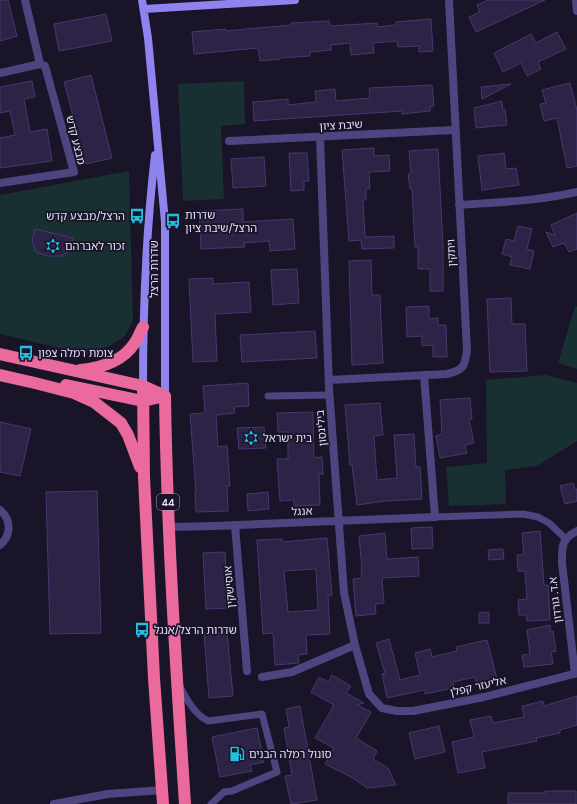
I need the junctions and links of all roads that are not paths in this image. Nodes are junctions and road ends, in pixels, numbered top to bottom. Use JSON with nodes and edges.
{"nodes":[{"id":1,"x":25,"y":0,"type":"edge"},
{"id":2,"x":142,"y":0,"type":"edge"},
{"id":3,"x":295,"y":0,"type":"edge"},
{"id":4,"x":449,"y":0,"type":"edge"},
{"id":5,"x":576,"y":0,"type":"edge"},
{"id":6,"x":144,"y":9,"type":"junction"},
{"id":7,"x":577,"y":11,"type":"edge"},
{"id":8,"x":43,"y":65,"type":"junction"},
{"id":9,"x":0,"y":73,"type":"edge"},
{"id":10,"x":456,"y":130,"type":"junction"},
{"id":11,"x":320,"y":137,"type":"junction"},
{"id":12,"x":228,"y":141,"type":"dead end"},
{"id":13,"x":157,"y":143,"type":"junction"},
{"id":14,"x":0,"y":183,"type":"edge"},
{"id":15,"x":577,"y":192,"type":"edge"},
{"id":16,"x":459,"y":205,"type":"junction"},
{"id":17,"x":143,"y":327,"type":"junction"},
{"id":18,"x":0,"y":354,"type":"edge"},
{"id":19,"x":71,"y":371,"type":"junction"},
{"id":20,"x":0,"y":375,"type":"edge"},
{"id":21,"x":424,"y":375,"type":"junction"},
{"id":22,"x":329,"y":380,"type":"junction"},
{"id":23,"x":35,"y":383,"type":"junction"},
{"id":24,"x":143,"y":386,"type":"junction"},
{"id":25,"x":329,"y":395,"type":"junction"},
{"id":26,"x":165,"y":396,"type":"junction"},
{"id":27,"x":268,"y":396,"type":"dead end"},
{"id":28,"x":143,"y":401,"type":"junction"},
{"id":29,"x":144,"y":477,"type":"junction"},
{"id":30,"x":0,"y":510,"type":"edge"},
{"id":31,"x":435,"y":517,"type":"junction"},
{"id":32,"x":339,"y":521,"type":"junction"},
{"id":33,"x":235,"y":526,"type":"junction"},
{"id":34,"x":169,"y":527,"type":"junction"},
{"id":35,"x":577,"y":531,"type":"edge"},
{"id":36,"x":566,"y":539,"type":"junction"},
{"id":37,"x":0,"y":544,"type":"edge"},
{"id":38,"x":355,"y":645,"type":"junction"},
{"id":39,"x":247,"y":671,"type":"dead end"},
{"id":40,"x":576,"y":674,"type":"edge"},
{"id":41,"x":262,"y":677,"type":"dead end"},
{"id":42,"x":176,"y":680,"type":"junction"},
{"id":43,"x":382,"y":708,"type":"joint"},
{"id":44,"x":162,"y":790,"type":"junction"},
{"id":45,"x":54,"y":804,"type":"edge"},
{"id":46,"x":163,"y":804,"type":"edge"},
{"id":47,"x":185,"y":804,"type":"edge"},
{"id":48,"x":211,"y":804,"type":"edge"}],
"edges":[{"from":1,"to":8,"type":"street","name":"מבצע קדש"},
{"from":2,"to":6,"type":"main road","name":"שדרות הרצל"},
{"from":3,"to":6,"type":"main road"},
{"from":4,"to":10,"type":"street","name":"ויתקין"},
{"from":5,"to":7,"type":"street"},
{"from":6,"to":13,"type":"main road","name":"שדרות הרצל"},
{"from":8,"to":9,"type":"street"},
{"from":8,"to":14,"type":"street","name":"מבצע קדש"},
{"from":10,"to":11,"type":"street","name":"שיבת ציון"},
{"from":10,"to":16,"type":"street","name":"ויתקין"},
{"from":11,"to":12,"type":"street","name":"שיבת ציון"},
{"from":11,"to":22,"type":"street","name":"בילינסון"},
{"from":13,"to":17,"type":"main road","name":"שדרות הרצל"},
{"from":13,"to":26,"type":"main road","name":"שדרות הרצל"},
{"from":15,"to":16,"type":"street"},
{"from":16,"to":21,"type":"street","name":"ויתקין"},
{"from":17,"to":19,"type":"highway"},
{"from":17,"to":24,"type":"main road","name":"שדרות הרצל"},
{"from":18,"to":19,"type":"highway"},
{"from":19,"to":24,"type":"highway"},
{"from":20,"to":23,"type":"highway","number":"44"},
{"from":21,"to":22,"type":"street","name":"ויתקין"},
{"from":21,"to":31,"type":"street"},
{"from":22,"to":25,"type":"street","name":"בילינסון"},
{"from":23,"to":28,"type":"highway"},
{"from":23,"to":29,"type":"highway","number":"44"},
{"from":24,"to":26,"type":"highway"},
{"from":24,"to":28,"type":"highway","number":"44"},
{"from":25,"to":27,"type":"lane"},
{"from":25,"to":32,"type":"street","name":"בילינסון"},
{"from":26,"to":28,"type":"highway"},
{"from":26,"to":34,"type":"highway","number":"44"},
{"from":28,"to":29,"type":"highway","number":"44"},
{"from":29,"to":44,"type":"highway","number":"44"},
{"from":30,"to":37,"type":"street"},
{"from":31,"to":32,"type":"street","name":"אנגל"},
{"from":31,"to":36,"type":"lane","name":"אנגל"},
{"from":32,"to":33,"type":"street","name":"אנגל"},
{"from":32,"to":38,"type":"street","name":"בילינסון"},
{"from":33,"to":34,"type":"street","name":"אנגל"},
{"from":33,"to":39,"type":"street","name":"אוסישקין"},
{"from":34,"to":42,"type":"highway","number":"44"},
{"from":35,"to":36,"type":"street"},
{"from":36,"to":40,"type":"street","name":"א.ד. גורדון"},
{"from":38,"to":41,"type":"street"},
{"from":38,"to":43,"type":"street","name":"בילינסון"},
{"from":40,"to":43,"type":"street","name":"אליעזר קפלן"},
{"from":42,"to":47,"type":"highway","number":"44"},
{"from":42,"to":48,"type":"lane"},
{"from":44,"to":45,"type":"street"},
{"from":44,"to":46,"type":"highway","number":"44"}]}
